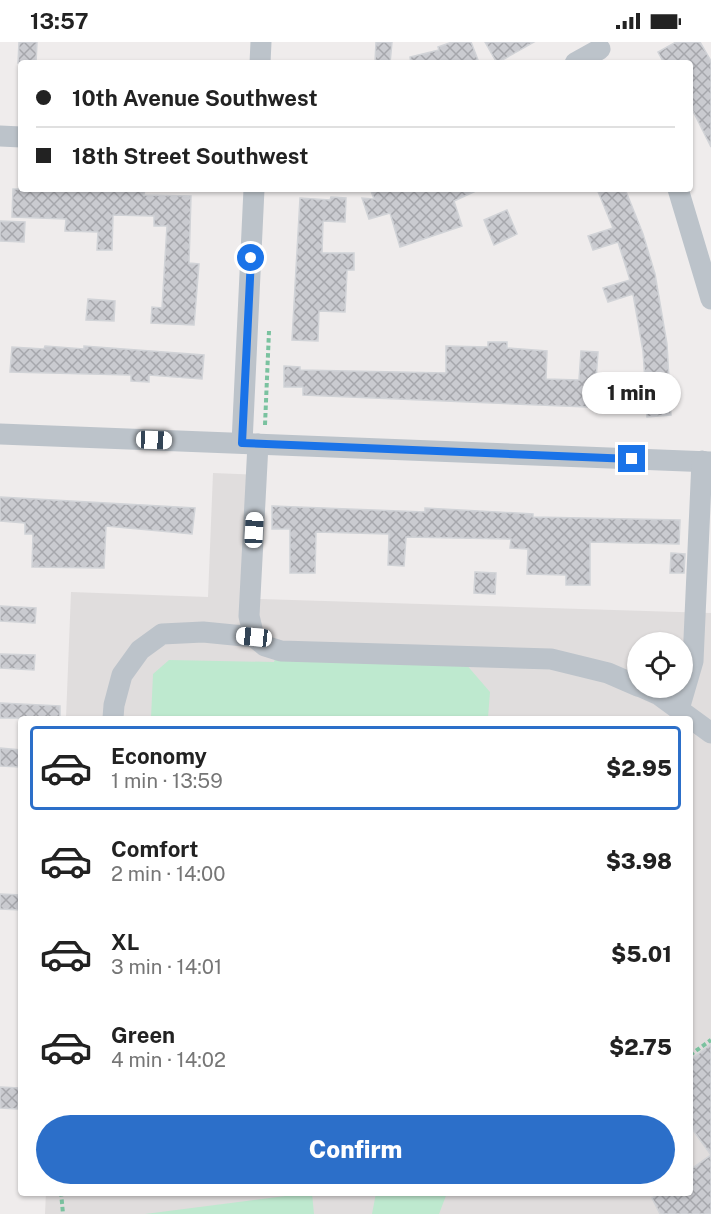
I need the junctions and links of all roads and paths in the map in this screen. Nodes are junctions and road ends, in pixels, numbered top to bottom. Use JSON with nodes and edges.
{"nodes":[{"id":1,"x":261,"y":42,"type":"edge"},
{"id":2,"x":601,"y":51,"type":"edge"},
{"id":3,"x":260,"y":60,"type":"edge"},
{"id":4,"x":582,"y":60,"type":"edge"},
{"id":5,"x":0,"y":136,"type":"edge"},
{"id":6,"x":18,"y":137,"type":"edge"},
{"id":7,"x":254,"y":192,"type":"edge"},
{"id":8,"x":679,"y":192,"type":"edge"},
{"id":9,"x":711,"y":299,"type":"edge"},
{"id":10,"x":0,"y":434,"type":"edge"},
{"id":11,"x":250,"y":443,"type":"junction"},
{"id":12,"x":707,"y":461,"type":"edge"},
{"id":13,"x":254,"y":637,"type":"junction"},
{"id":14,"x":627,"y":681,"type":"edge"},
{"id":15,"x":664,"y":698,"type":"edge"},
{"id":16,"x":679,"y":709,"type":"junction"},
{"id":17,"x":113,"y":716,"type":"edge"},
{"id":18,"x":688,"y":716,"type":"edge"},
{"id":19,"x":693,"y":720,"type":"edge"},
{"id":20,"x":711,"y":733,"type":"edge"},
{"id":21,"x":711,"y":1040,"type":"edge"},
{"id":22,"x":693,"y":1054,"type":"edge"},
{"id":23,"x":61,"y":1196,"type":"edge"},
{"id":24,"x":63,"y":1214,"type":"edge"}],
"edges":[{"from":1,"to":3,"type":"street"},
{"from":2,"to":4,"type":"street"},
{"from":5,"to":6,"type":"street"},
{"from":7,"to":11,"type":"street"},
{"from":8,"to":9,"type":"street"},
{"from":10,"to":11,"type":"street"},
{"from":11,"to":12,"type":"street"},
{"from":11,"to":13,"type":"street"},
{"from":12,"to":16,"type":"street"},
{"from":13,"to":14,"type":"street"},
{"from":13,"to":17,"type":"street"},
{"from":15,"to":16,"type":"street"},
{"from":16,"to":18,"type":"street"},
{"from":19,"to":20,"type":"street"},
{"from":21,"to":22,"type":"path"},
{"from":23,"to":24,"type":"path"}]}
